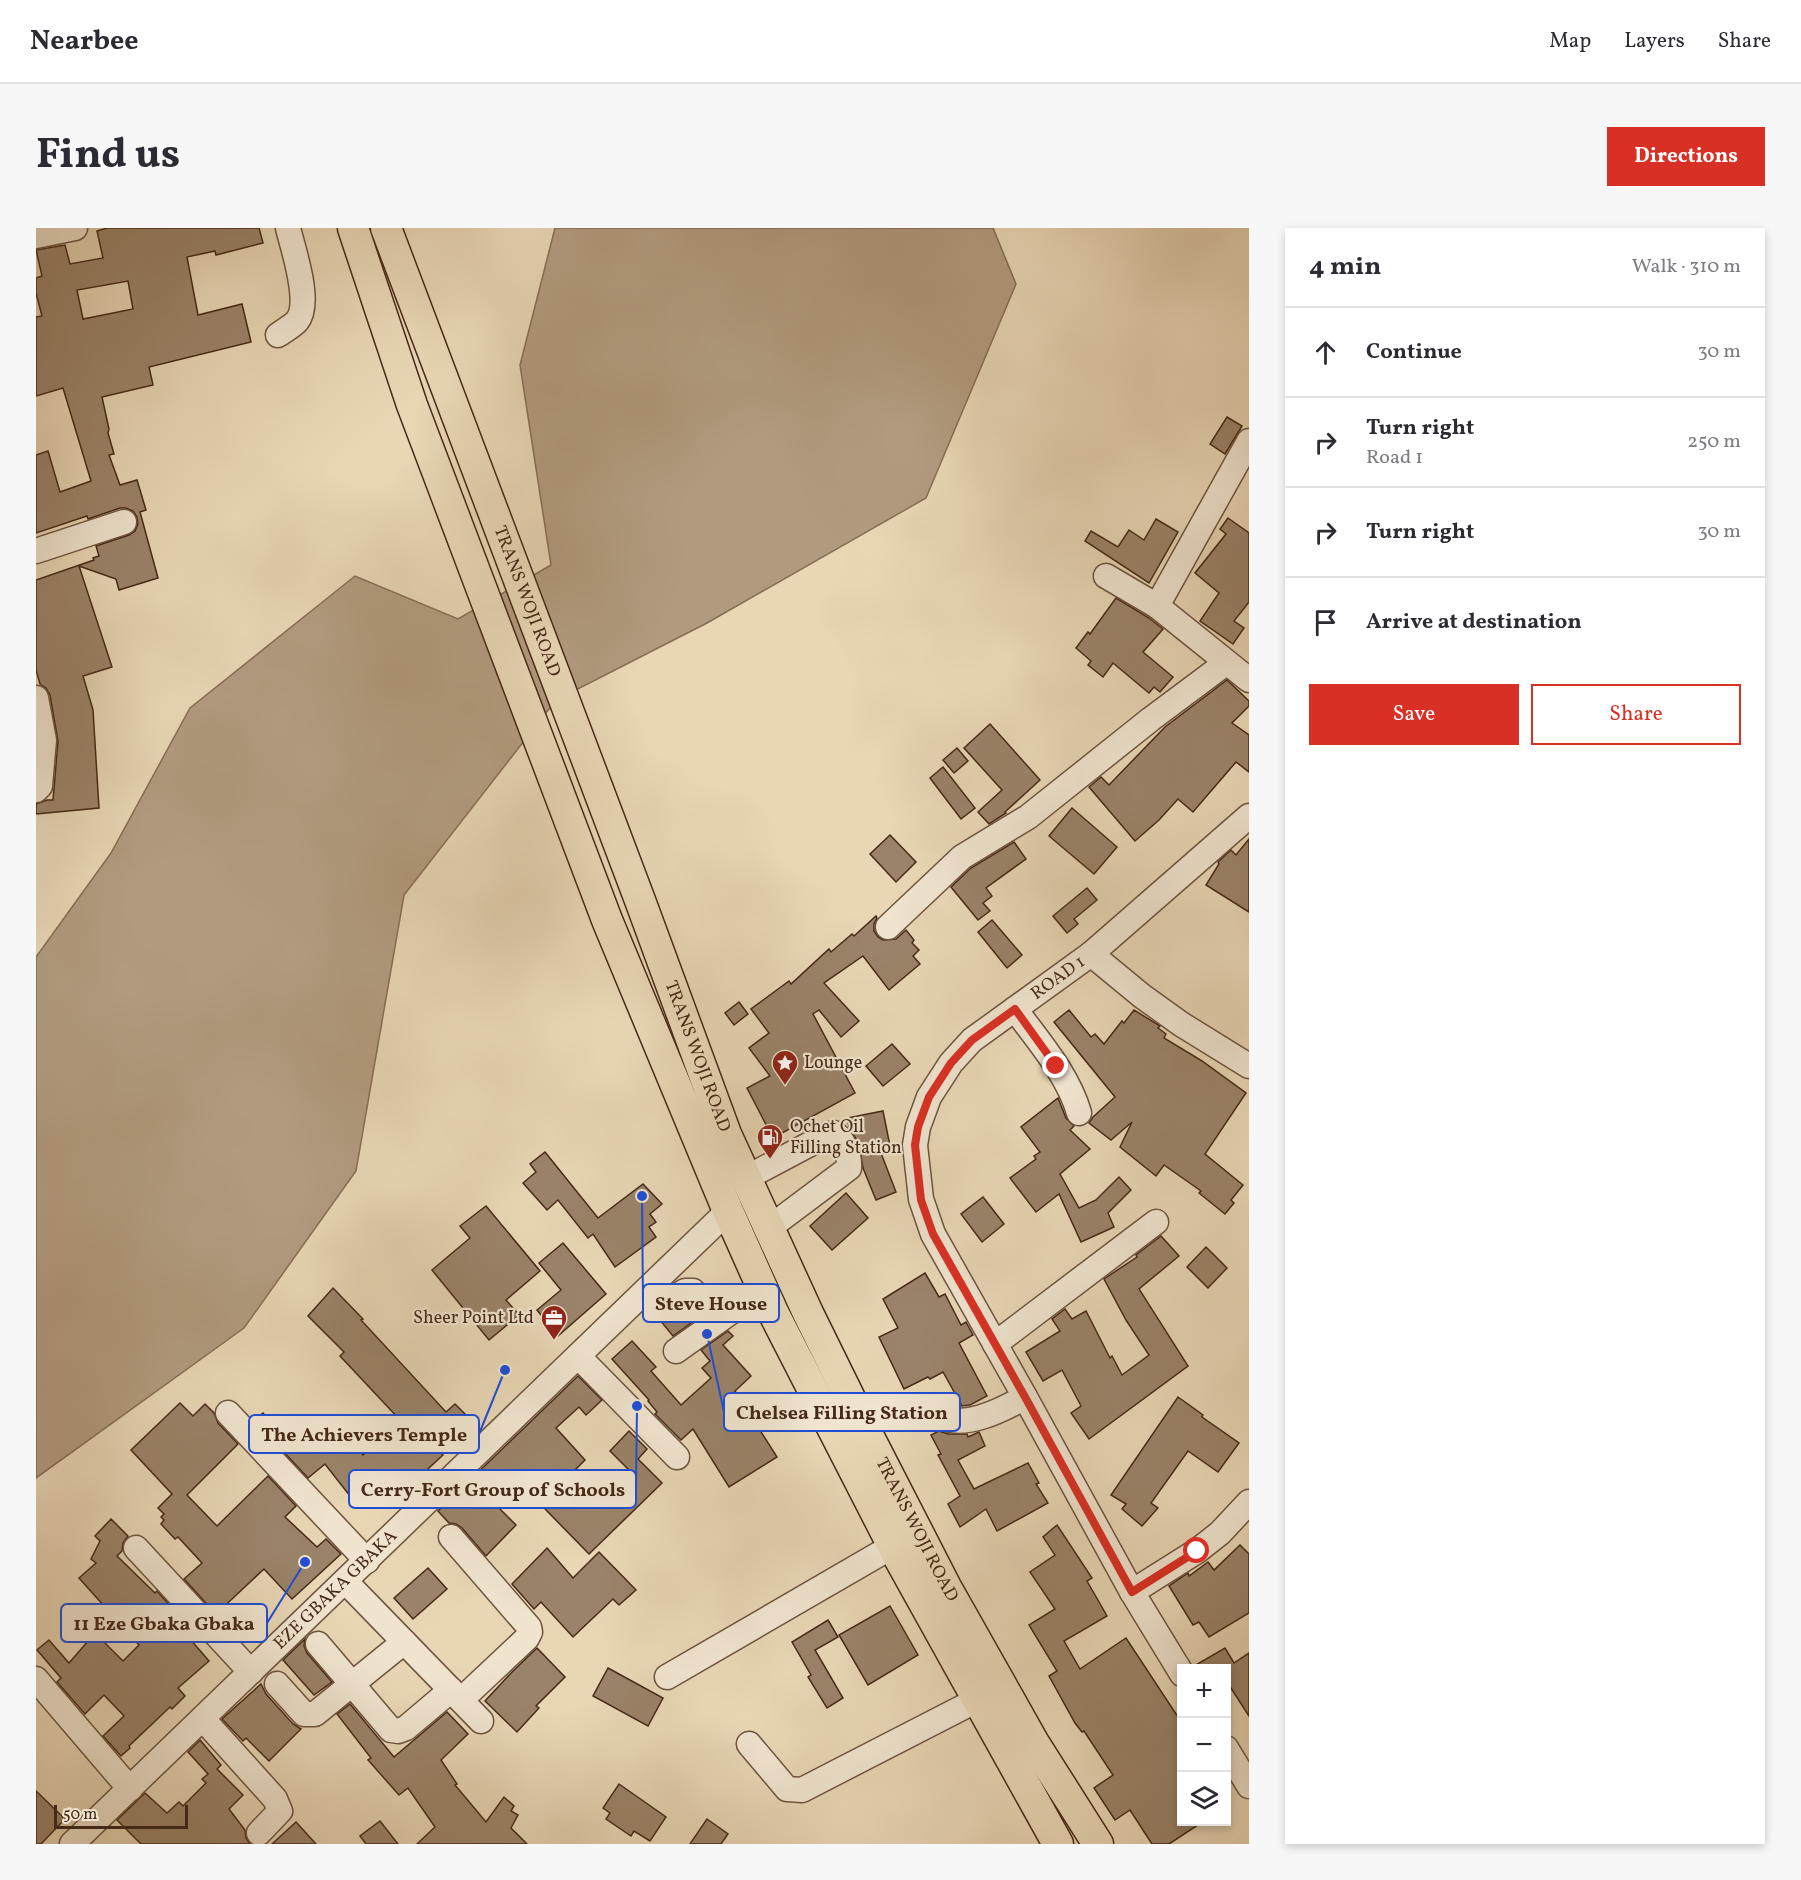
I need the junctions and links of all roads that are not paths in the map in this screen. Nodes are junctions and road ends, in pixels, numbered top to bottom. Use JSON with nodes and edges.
{"nodes":[{"id":1,"x":75,"y":228,"type":"edge"},
{"id":2,"x":288,"y":228,"type":"edge"},
{"id":3,"x":353,"y":228,"type":"edge"},
{"id":4,"x":386,"y":228,"type":"edge"},
{"id":5,"x":36,"y":236,"type":"edge"},
{"id":6,"x":278,"y":335,"type":"dead end"},
{"id":7,"x":1249,"y":441,"type":"edge"},
{"id":8,"x":124,"y":522,"type":"dead end"},
{"id":9,"x":36,"y":551,"type":"edge"},
{"id":10,"x":1106,"y":576,"type":"dead end"},
{"id":11,"x":1157,"y":606,"type":"junction"},
{"id":12,"x":1241,"y":668,"type":"edge"},
{"id":13,"x":36,"y":698,"type":"edge"},
{"id":14,"x":36,"y":790,"type":"edge"},
{"id":15,"x":1249,"y":816,"type":"edge"},
{"id":16,"x":888,"y":927,"type":"dead end"},
{"id":17,"x":1091,"y":954,"type":"junction"},
{"id":18,"x":1015,"y":1009,"type":"junction"},
{"id":19,"x":1249,"y":1066,"type":"edge"},
{"id":20,"x":1079,"y":1113,"type":"dead end"},
{"id":21,"x":746,"y":1178,"type":"junction"},
{"id":22,"x":728,"y":1211,"type":"junction"},
{"id":23,"x":1156,"y":1222,"type":"dead end"},
{"id":24,"x":769,"y":1228,"type":"junction"},
{"id":25,"x":649,"y":1288,"type":"junction"},
{"id":26,"x":763,"y":1289,"type":"junction"},
{"id":27,"x":719,"y":1320,"type":"junction"},
{"id":28,"x":995,"y":1344,"type":"junction"},
{"id":29,"x":676,"y":1352,"type":"dead end"},
{"id":30,"x":578,"y":1356,"type":"junction"},
{"id":31,"x":1025,"y":1397,"type":"junction"},
{"id":32,"x":228,"y":1413,"type":"dead end"},
{"id":33,"x":940,"y":1416,"type":"dead end"},
{"id":34,"x":677,"y":1457,"type":"dead end"},
{"id":35,"x":1249,"y":1502,"type":"edge"},
{"id":36,"x":451,"y":1537,"type":"dead end"},
{"id":37,"x":905,"y":1539,"type":"junction"},
{"id":38,"x":136,"y":1548,"type":"dead end"},
{"id":39,"x":367,"y":1561,"type":"junction"},
{"id":40,"x":345,"y":1581,"type":"junction"},
{"id":41,"x":1132,"y":1592,"type":"junction"},
{"id":42,"x":404,"y":1642,"type":"junction"},
{"id":43,"x":318,"y":1644,"type":"dead end"},
{"id":44,"x":1177,"y":1666,"type":"edge"},
{"id":45,"x":251,"y":1672,"type":"junction"},
{"id":46,"x":667,"y":1677,"type":"dead end"},
{"id":47,"x":36,"y":1679,"type":"edge"},
{"id":48,"x":277,"y":1684,"type":"dead end"},
{"id":49,"x":353,"y":1684,"type":"junction"},
{"id":50,"x":456,"y":1695,"type":"junction"},
{"id":51,"x":990,"y":1695,"type":"junction"},
{"id":52,"x":203,"y":1719,"type":"junction"},
{"id":53,"x":482,"y":1721,"type":"dead end"},
{"id":54,"x":748,"y":1744,"type":"dead end"},
{"id":55,"x":1237,"y":1756,"type":"edge"},
{"id":56,"x":1249,"y":1786,"type":"edge"},
{"id":57,"x":130,"y":1789,"type":"junction"},
{"id":58,"x":259,"y":1833,"type":"dead end"},
{"id":59,"x":78,"y":1842,"type":"edge"},
{"id":60,"x":1058,"y":1844,"type":"edge"},
{"id":61,"x":1098,"y":1844,"type":"edge"}],
"edges":[{"from":1,"to":5,"type":"street"},
{"from":2,"to":6,"type":"street"},
{"from":3,"to":22,"type":"main road","name":"TRANS WOJI ROAD"},
{"from":4,"to":21,"type":"main road","name":"TRANS WOJI ROAD"},
{"from":7,"to":11,"type":"street"},
{"from":8,"to":9,"type":"street"},
{"from":10,"to":11,"type":"street"},
{"from":11,"to":12,"type":"street"},
{"from":12,"to":16,"type":"street"},
{"from":13,"to":14,"type":"street"},
{"from":15,"to":17,"type":"street","name":"ROAD 1"},
{"from":17,"to":18,"type":"street","name":"ROAD 1"},
{"from":17,"to":19,"type":"street"},
{"from":18,"to":20,"type":"street"},
{"from":18,"to":28,"type":"street","name":"ROAD 1"},
{"from":21,"to":24,"type":"main road","name":"TRANS WOJI ROAD"},
{"from":21,"to":24,"type":"street"},
{"from":22,"to":25,"type":"street","name":"EZE GBAKA GBAKA"},
{"from":22,"to":26,"type":"main road","name":"TRANS WOJI ROAD"},
{"from":23,"to":28,"type":"street"},
{"from":24,"to":37,"type":"main road","name":"TRANS WOJI ROAD"},
{"from":25,"to":27,"type":"street"},
{"from":25,"to":30,"type":"street","name":"EZE GBAKA GBAKA"},
{"from":26,"to":27,"type":"street"},
{"from":26,"to":37,"type":"main road","name":"TRANS WOJI ROAD"},
{"from":27,"to":29,"type":"street"},
{"from":28,"to":31,"type":"street","name":"ROAD 1"},
{"from":30,"to":34,"type":"street"},
{"from":30,"to":39,"type":"street","name":"EZE GBAKA GBAKA"},
{"from":31,"to":33,"type":"street"},
{"from":31,"to":41,"type":"street","name":"ROAD 1"},
{"from":32,"to":39,"type":"street"},
{"from":35,"to":41,"type":"street"},
{"from":36,"to":50,"type":"street"},
{"from":37,"to":46,"type":"street"},
{"from":37,"to":51,"type":"main road","name":"TRANS WOJI ROAD"},
{"from":38,"to":45,"type":"street"},
{"from":39,"to":40,"type":"street","name":"EZE GBAKA GBAKA"},
{"from":40,"to":42,"type":"street"},
{"from":40,"to":45,"type":"street","name":"EZE GBAKA GBAKA"},
{"from":41,"to":44,"type":"street","name":"ROAD 1"},
{"from":42,"to":49,"type":"street"},
{"from":42,"to":50,"type":"street"},
{"from":43,"to":49,"type":"street"},
{"from":45,"to":52,"type":"street","name":"EZE GBAKA GBAKA"},
{"from":47,"to":57,"type":"street"},
{"from":48,"to":49,"type":"street"},
{"from":49,"to":50,"type":"street"},
{"from":50,"to":53,"type":"street"},
{"from":51,"to":54,"type":"street"},
{"from":51,"to":60,"type":"main road","name":"TRANS WOJI ROAD"},
{"from":51,"to":61,"type":"main road","name":"TRANS WOJI ROAD"},
{"from":52,"to":57,"type":"street","name":"EZE GBAKA GBAKA"},
{"from":52,"to":58,"type":"street"},
{"from":55,"to":56,"type":"street"},
{"from":57,"to":59,"type":"street","name":"EZE GBAKA GBAKA"}]}
